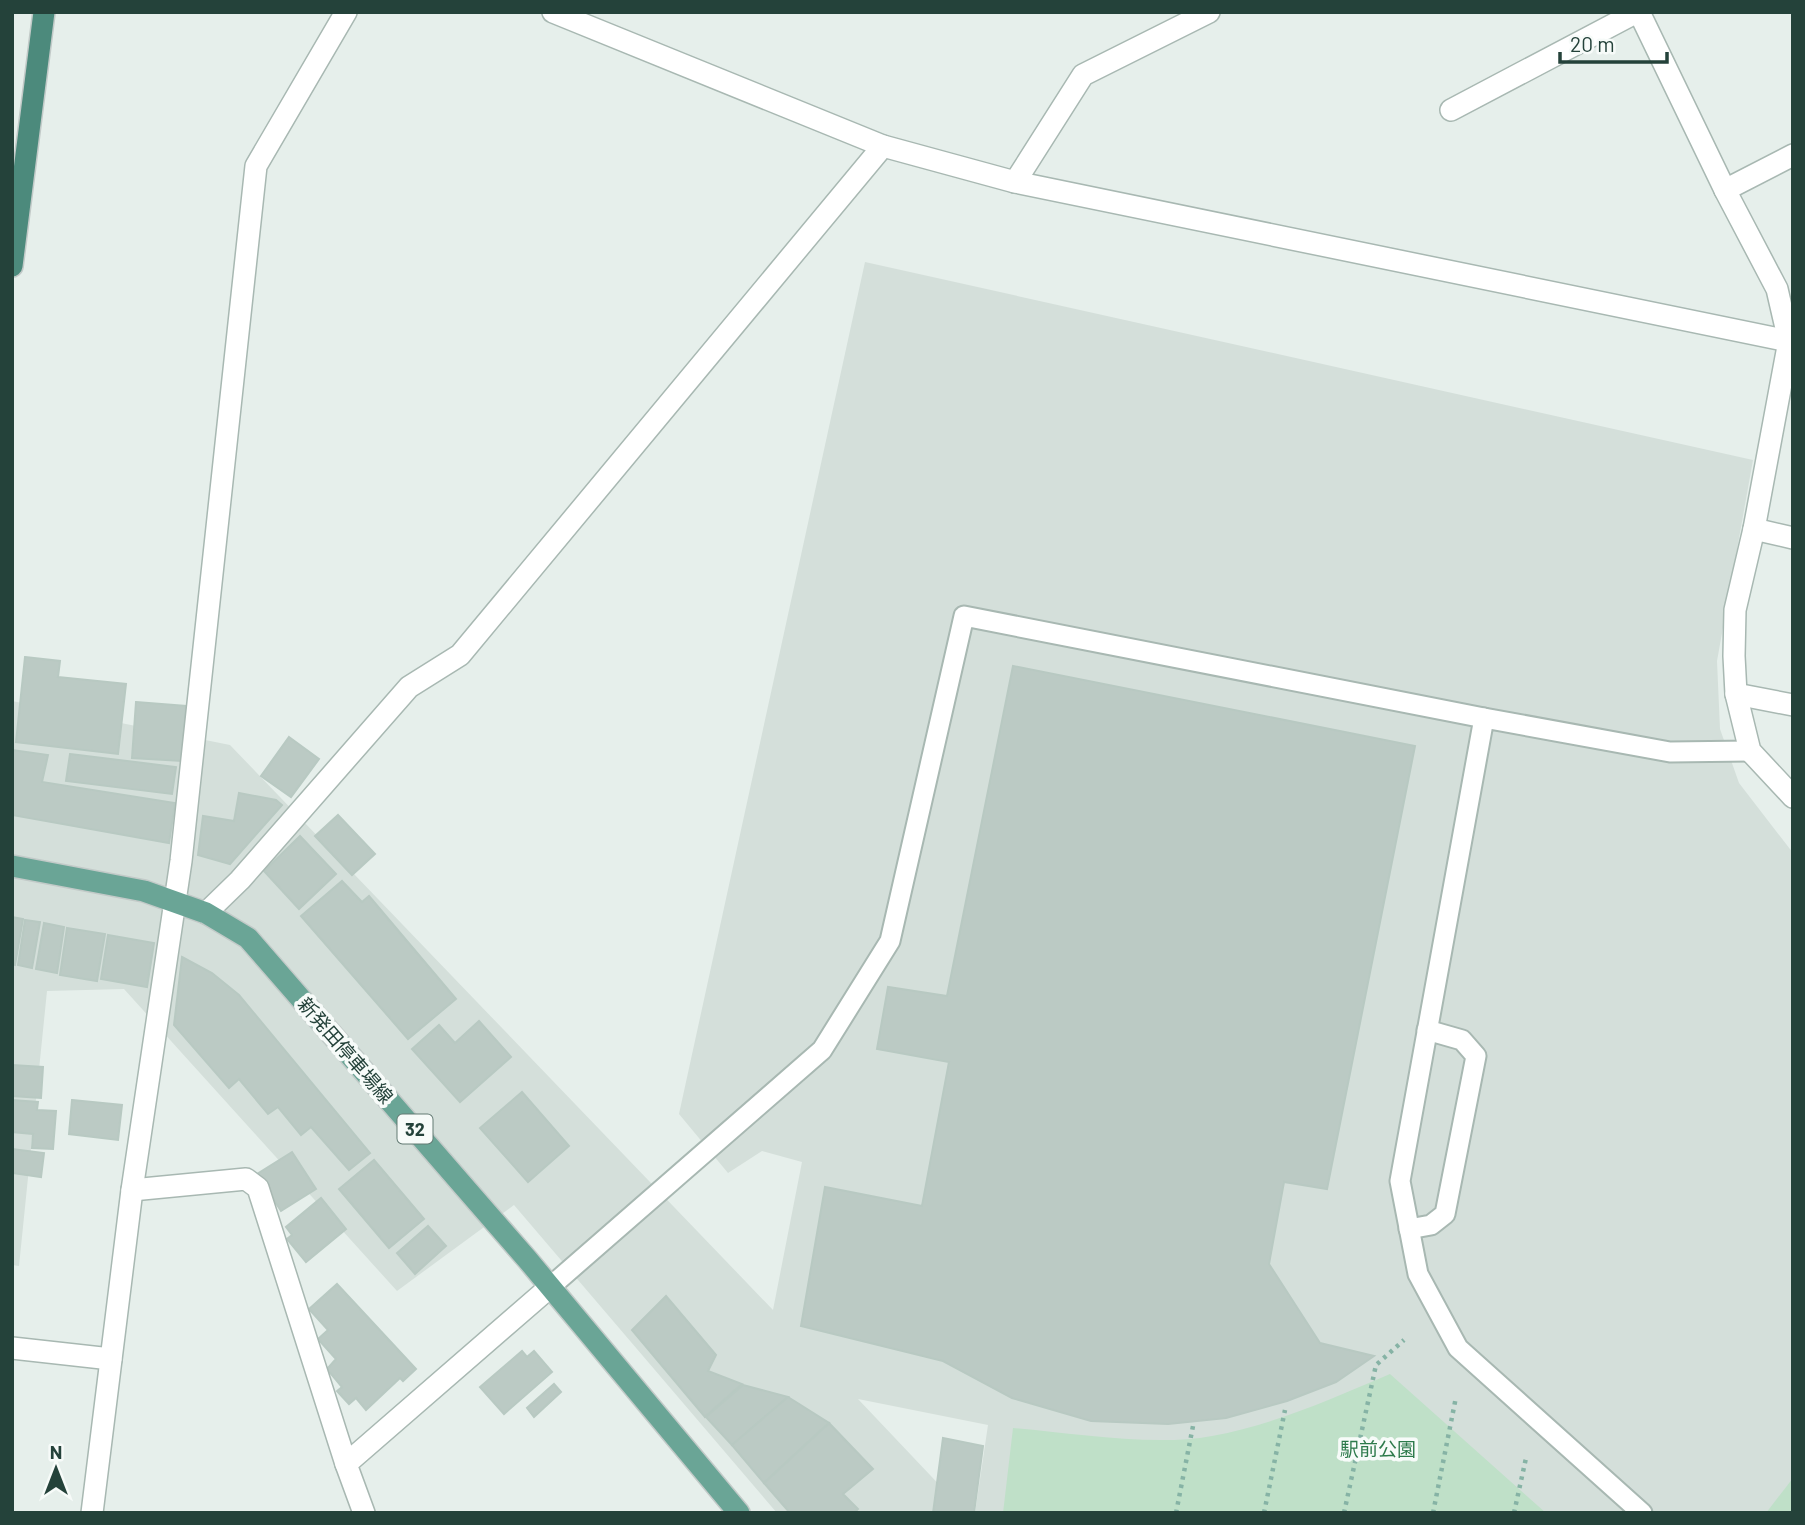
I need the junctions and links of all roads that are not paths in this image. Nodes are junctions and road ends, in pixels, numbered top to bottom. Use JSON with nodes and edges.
{"nodes":[{"id":1,"x":44,"y":12,"type":"edge"},
{"id":2,"x":346,"y":12,"type":"edge"},
{"id":3,"x":553,"y":12,"type":"edge"},
{"id":4,"x":1209,"y":12,"type":"edge"},
{"id":5,"x":1638,"y":12,"type":"edge"},
{"id":6,"x":1451,"y":110,"type":"dead end"},
{"id":7,"x":883,"y":146,"type":"junction"},
{"id":8,"x":1793,"y":155,"type":"edge"},
{"id":9,"x":1015,"y":182,"type":"junction"},
{"id":10,"x":1725,"y":190,"type":"junction"},
{"id":11,"x":12,"y":266,"type":"edge"},
{"id":12,"x":1791,"y":341,"type":"edge"},
{"id":13,"x":1755,"y":529,"type":"junction"},
{"id":14,"x":1793,"y":538,"type":"edge"},
{"id":15,"x":1736,"y":694,"type":"junction"},
{"id":16,"x":1793,"y":705,"type":"edge"},
{"id":17,"x":1484,"y":718,"type":"junction"},
{"id":18,"x":1750,"y":751,"type":"junction"},
{"id":19,"x":1793,"y":797,"type":"edge"},
{"id":20,"x":12,"y":866,"type":"edge"},
{"id":21,"x":174,"y":903,"type":"junction"},
{"id":22,"x":206,"y":913,"type":"junction"},
{"id":23,"x":1427,"y":1030,"type":"junction"},
{"id":24,"x":132,"y":1190,"type":"junction"},
{"id":25,"x":1409,"y":1229,"type":"junction"},
{"id":26,"x":550,"y":1287,"type":"junction"},
{"id":27,"x":12,"y":1348,"type":"edge"},
{"id":28,"x":111,"y":1359,"type":"junction"},
{"id":29,"x":346,"y":1464,"type":"junction"},
{"id":30,"x":92,"y":1513,"type":"edge"},
{"id":31,"x":364,"y":1513,"type":"edge"},
{"id":32,"x":739,"y":1513,"type":"edge"},
{"id":33,"x":1642,"y":1513,"type":"edge"}],
"edges":[{"from":1,"to":11,"type":"highway"},
{"from":2,"to":21,"type":"street"},
{"from":3,"to":7,"type":"street"},
{"from":4,"to":9,"type":"street"},
{"from":5,"to":6,"type":"street"},
{"from":5,"to":10,"type":"street"},
{"from":7,"to":9,"type":"street"},
{"from":7,"to":22,"type":"street"},
{"from":8,"to":10,"type":"street"},
{"from":9,"to":12,"type":"street"},
{"from":10,"to":12,"type":"street"},
{"from":12,"to":13,"type":"street"},
{"from":13,"to":14,"type":"street"},
{"from":13,"to":15,"type":"street"},
{"from":15,"to":16,"type":"street"},
{"from":15,"to":18,"type":"street"},
{"from":17,"to":18,"type":"lane"},
{"from":17,"to":23,"type":"lane"},
{"from":17,"to":26,"type":"lane"},
{"from":18,"to":19,"type":"street"},
{"from":20,"to":21,"type":"main road","name":"新発田停車場線","number":"32"},
{"from":21,"to":22,"type":"main road","name":"新発田停車場線","number":"32"},
{"from":21,"to":24,"type":"street"},
{"from":22,"to":26,"type":"main road","name":"新発田停車場線","number":"32"},
{"from":23,"to":25,"type":"lane"},
{"from":23,"to":25,"type":"lane"},
{"from":24,"to":28,"type":"street"},
{"from":24,"to":29,"type":"street"},
{"from":25,"to":33,"type":"lane"},
{"from":26,"to":29,"type":"street"},
{"from":26,"to":32,"type":"main road","name":"新発田停車場線","number":"32"},
{"from":27,"to":28,"type":"street"},
{"from":28,"to":30,"type":"street"},
{"from":29,"to":31,"type":"street"}]}
